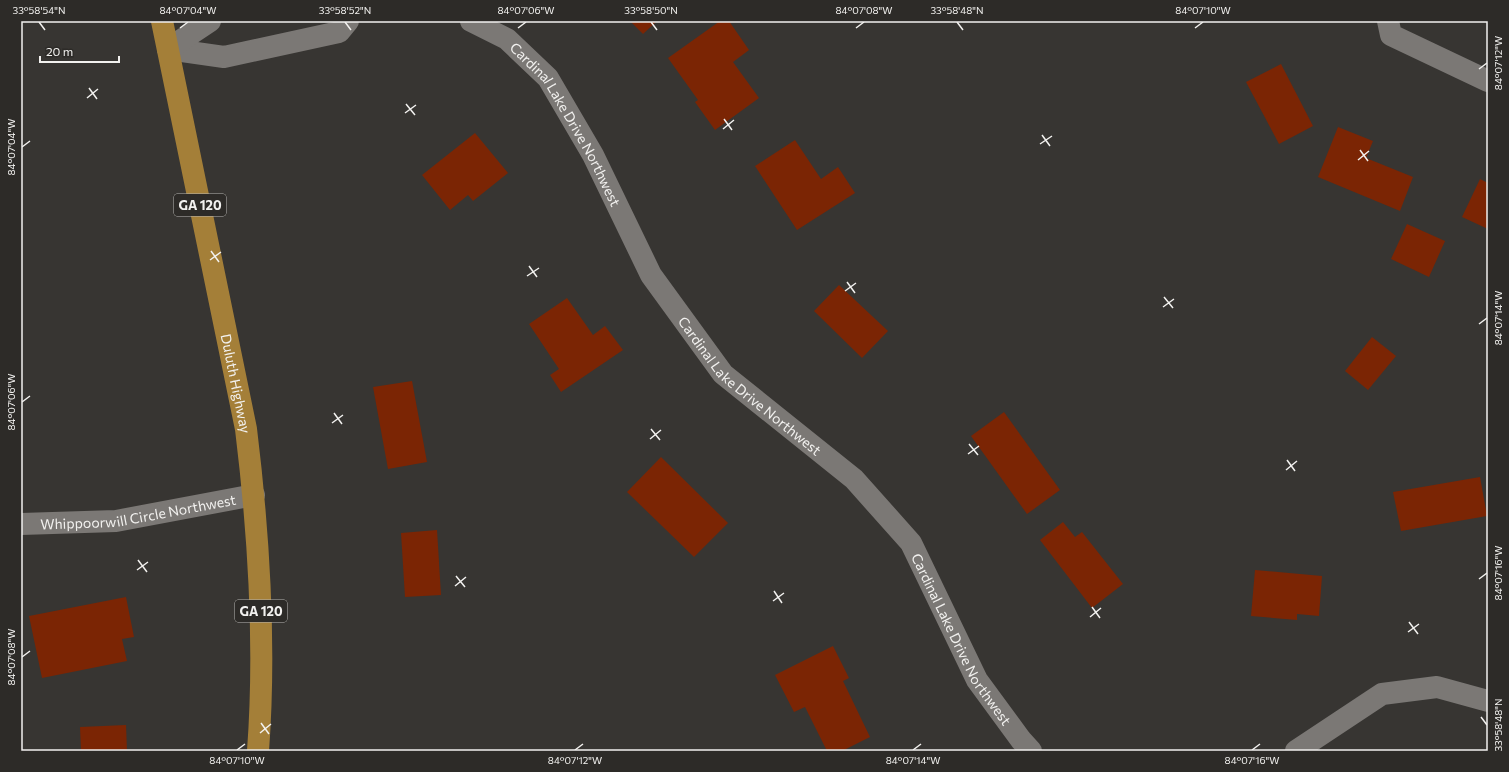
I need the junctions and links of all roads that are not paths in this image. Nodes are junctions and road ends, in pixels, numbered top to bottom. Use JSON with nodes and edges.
{"nodes":[{"id":1,"x":162,"y":21,"type":"edge"},
{"id":2,"x":210,"y":21,"type":"edge"},
{"id":3,"x":348,"y":21,"type":"edge"},
{"id":4,"x":472,"y":21,"type":"edge"},
{"id":5,"x":1388,"y":21,"type":"edge"},
{"id":6,"x":168,"y":49,"type":"junction"},
{"id":7,"x":1488,"y":81,"type":"edge"},
{"id":8,"x":254,"y":495,"type":"junction"},
{"id":9,"x":21,"y":524,"type":"edge"},
{"id":10,"x":1488,"y":701,"type":"edge"},
{"id":11,"x":258,"y":751,"type":"edge"},
{"id":12,"x":1031,"y":751,"type":"edge"},
{"id":13,"x":1296,"y":751,"type":"edge"}],
"edges":[{"from":1,"to":6,"type":"main road","name":"Duluth Highway","number":"GA 120"},
{"from":2,"to":6,"type":"street"},
{"from":3,"to":6,"type":"street"},
{"from":4,"to":12,"type":"street","name":"Cardinal Lake Drive Northwest"},
{"from":5,"to":7,"type":"street"},
{"from":6,"to":8,"type":"main road","name":"Duluth Highway","number":"GA 120"},
{"from":8,"to":9,"type":"street","name":"Whippoorwill Circle Northwest"},
{"from":8,"to":11,"type":"main road","name":"Duluth Highway","number":"GA 120"},
{"from":10,"to":13,"type":"street"}]}
